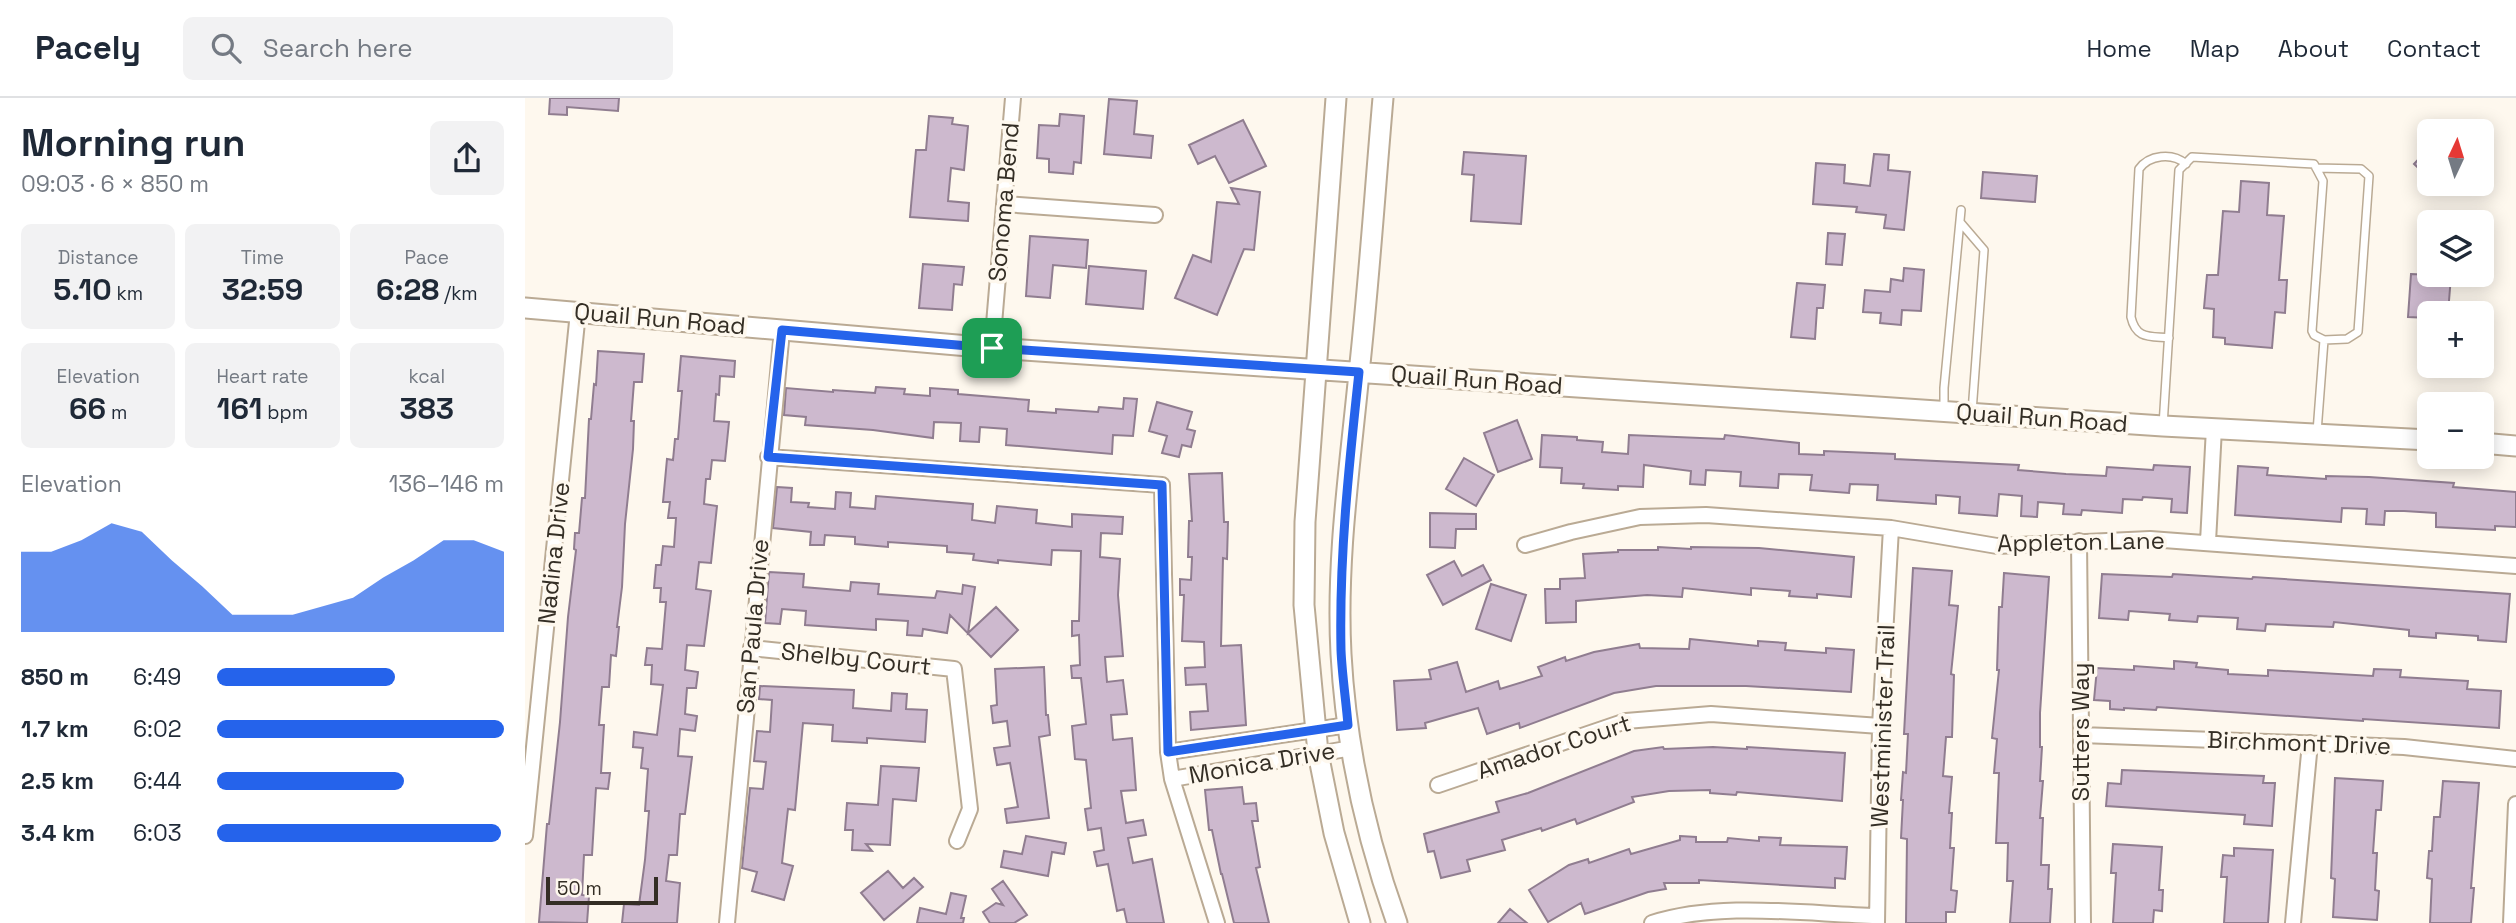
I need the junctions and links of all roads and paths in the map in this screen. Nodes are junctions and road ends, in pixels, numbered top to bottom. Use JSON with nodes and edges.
{"nodes":[{"id":1,"x":1013,"y":98,"type":"edge"},
{"id":2,"x":1336,"y":98,"type":"edge"},
{"id":3,"x":1383,"y":98,"type":"edge"},
{"id":4,"x":2186,"y":163,"type":"junction"},
{"id":5,"x":2316,"y":169,"type":"junction"},
{"id":6,"x":1004,"y":204,"type":"junction"},
{"id":7,"x":1961,"y":210,"type":"dead end"},
{"id":8,"x":1155,"y":215,"type":"dead end"},
{"id":9,"x":1960,"y":222,"type":"junction"},
{"id":10,"x":525,"y":308,"type":"edge"},
{"id":11,"x":578,"y":312,"type":"junction"},
{"id":12,"x":782,"y":330,"type":"junction"},
{"id":13,"x":2169,"y":338,"type":"junction"},
{"id":14,"x":2324,"y":340,"type":"junction"},
{"id":15,"x":992,"y":348,"type":"junction"},
{"id":16,"x":1318,"y":370,"type":"junction"},
{"id":17,"x":1359,"y":372,"type":"junction"},
{"id":18,"x":1944,"y":412,"type":"junction"},
{"id":19,"x":1972,"y":414,"type":"junction"},
{"id":20,"x":2163,"y":426,"type":"junction"},
{"id":21,"x":2214,"y":428,"type":"junction"},
{"id":22,"x":2317,"y":433,"type":"junction"},
{"id":23,"x":2417,"y":439,"type":"edge"},
{"id":24,"x":2494,"y":444,"type":"edge"},
{"id":25,"x":2516,"y":446,"type":"edge"},
{"id":26,"x":768,"y":457,"type":"junction"},
{"id":27,"x":1891,"y":528,"type":"junction"},
{"id":28,"x":2079,"y":541,"type":"junction"},
{"id":29,"x":2208,"y":542,"type":"junction"},
{"id":30,"x":1524,"y":545,"type":"dead end"},
{"id":31,"x":2516,"y":566,"type":"edge"},
{"id":32,"x":751,"y":648,"type":"junction"},
{"id":33,"x":1348,"y":725,"type":"junction"},
{"id":34,"x":1880,"y":726,"type":"junction"},
{"id":35,"x":1317,"y":730,"type":"junction"},
{"id":36,"x":2081,"y":734,"type":"junction"},
{"id":37,"x":2310,"y":743,"type":"junction"},
{"id":38,"x":530,"y":745,"type":"edge"},
{"id":39,"x":1352,"y":748,"type":"junction"},
{"id":40,"x":1168,"y":752,"type":"junction"},
{"id":41,"x":1318,"y":753,"type":"junction"},
{"id":42,"x":2516,"y":759,"type":"edge"},
{"id":43,"x":1172,"y":779,"type":"junction"},
{"id":44,"x":1438,"y":785,"type":"dead end"},
{"id":45,"x":2516,"y":804,"type":"edge"},
{"id":46,"x":525,"y":836,"type":"edge"},
{"id":47,"x":957,"y":841,"type":"dead end"},
{"id":48,"x":1877,"y":920,"type":"edge"},
{"id":49,"x":727,"y":923,"type":"edge"},
{"id":50,"x":1217,"y":923,"type":"edge"},
{"id":51,"x":1360,"y":923,"type":"edge"},
{"id":52,"x":1397,"y":923,"type":"edge"},
{"id":53,"x":1652,"y":923,"type":"edge"},
{"id":54,"x":2083,"y":923,"type":"edge"},
{"id":55,"x":2293,"y":923,"type":"edge"},
{"id":56,"x":2511,"y":923,"type":"edge"}],
"edges":[{"from":1,"to":6,"type":"street","name":"Sonoma Bend"},
{"from":2,"to":16,"type":"street"},
{"from":3,"to":17,"type":"street"},
{"from":4,"to":5,"type":"lane"},
{"from":4,"to":13,"type":"lane"},
{"from":4,"to":13,"type":"lane"},
{"from":5,"to":14,"type":"lane"},
{"from":5,"to":14,"type":"lane"},
{"from":6,"to":8,"type":"street"},
{"from":6,"to":15,"type":"street","name":"Sonoma Bend"},
{"from":7,"to":9,"type":"lane"},
{"from":9,"to":18,"type":"lane"},
{"from":9,"to":19,"type":"lane"},
{"from":10,"to":11,"type":"street","name":"Quail Run Road"},
{"from":11,"to":12,"type":"street","name":"Quail Run Road"},
{"from":11,"to":38,"type":"street","name":"Nadina Drive"},
{"from":12,"to":15,"type":"street","name":"Quail Run Road"},
{"from":12,"to":26,"type":"street","name":"San Paula Drive"},
{"from":13,"to":20,"type":"lane"},
{"from":14,"to":22,"type":"lane"},
{"from":15,"to":16,"type":"street","name":"Quail Run Road"},
{"from":16,"to":17,"type":"street","name":"Quail Run Road"},
{"from":16,"to":35,"type":"street"},
{"from":17,"to":18,"type":"street","name":"Quail Run Road"},
{"from":17,"to":33,"type":"street"},
{"from":18,"to":19,"type":"street","name":"Quail Run Road"},
{"from":19,"to":20,"type":"street","name":"Quail Run Road"},
{"from":20,"to":21,"type":"street","name":"Quail Run Road"},
{"from":21,"to":22,"type":"street","name":"Quail Run Road"},
{"from":21,"to":29,"type":"street"},
{"from":22,"to":23,"type":"street","name":"Quail Run Road"},
{"from":24,"to":25,"type":"street"},
{"from":26,"to":32,"type":"street","name":"San Paula Drive"},
{"from":26,"to":40,"type":"street"},
{"from":27,"to":28,"type":"street","name":"Appleton Lane"},
{"from":27,"to":30,"type":"street","name":"Appleton Lane"},
{"from":27,"to":34,"type":"street","name":"Westminister Trail"},
{"from":28,"to":29,"type":"street","name":"Appleton Lane"},
{"from":28,"to":36,"type":"street","name":"Sutters Way"},
{"from":29,"to":31,"type":"street","name":"Appleton Lane"},
{"from":32,"to":47,"type":"street","name":"Shelby Court"},
{"from":32,"to":49,"type":"street","name":"San Paula Drive"},
{"from":33,"to":35,"type":"street","name":"Monica Drive"},
{"from":33,"to":39,"type":"street"},
{"from":34,"to":44,"type":"street","name":"Amador Court"},
{"from":34,"to":48,"type":"street","name":"Westminister Trail"},
{"from":35,"to":40,"type":"street","name":"Monica Drive"},
{"from":35,"to":41,"type":"street"},
{"from":36,"to":37,"type":"street","name":"Birchmont Drive"},
{"from":36,"to":54,"type":"street","name":"Sutters Way"},
{"from":37,"to":42,"type":"street","name":"Birchmont Drive"},
{"from":37,"to":55,"type":"street"},
{"from":38,"to":46,"type":"street","name":"Nadina Drive"},
{"from":39,"to":41,"type":"street","name":"Monica Drive"},
{"from":39,"to":52,"type":"street"},
{"from":40,"to":43,"type":"street"},
{"from":41,"to":43,"type":"street","name":"Monica Drive"},
{"from":41,"to":51,"type":"street"},
{"from":43,"to":50,"type":"street"},
{"from":45,"to":56,"type":"street"},
{"from":48,"to":53,"type":"street"}]}
